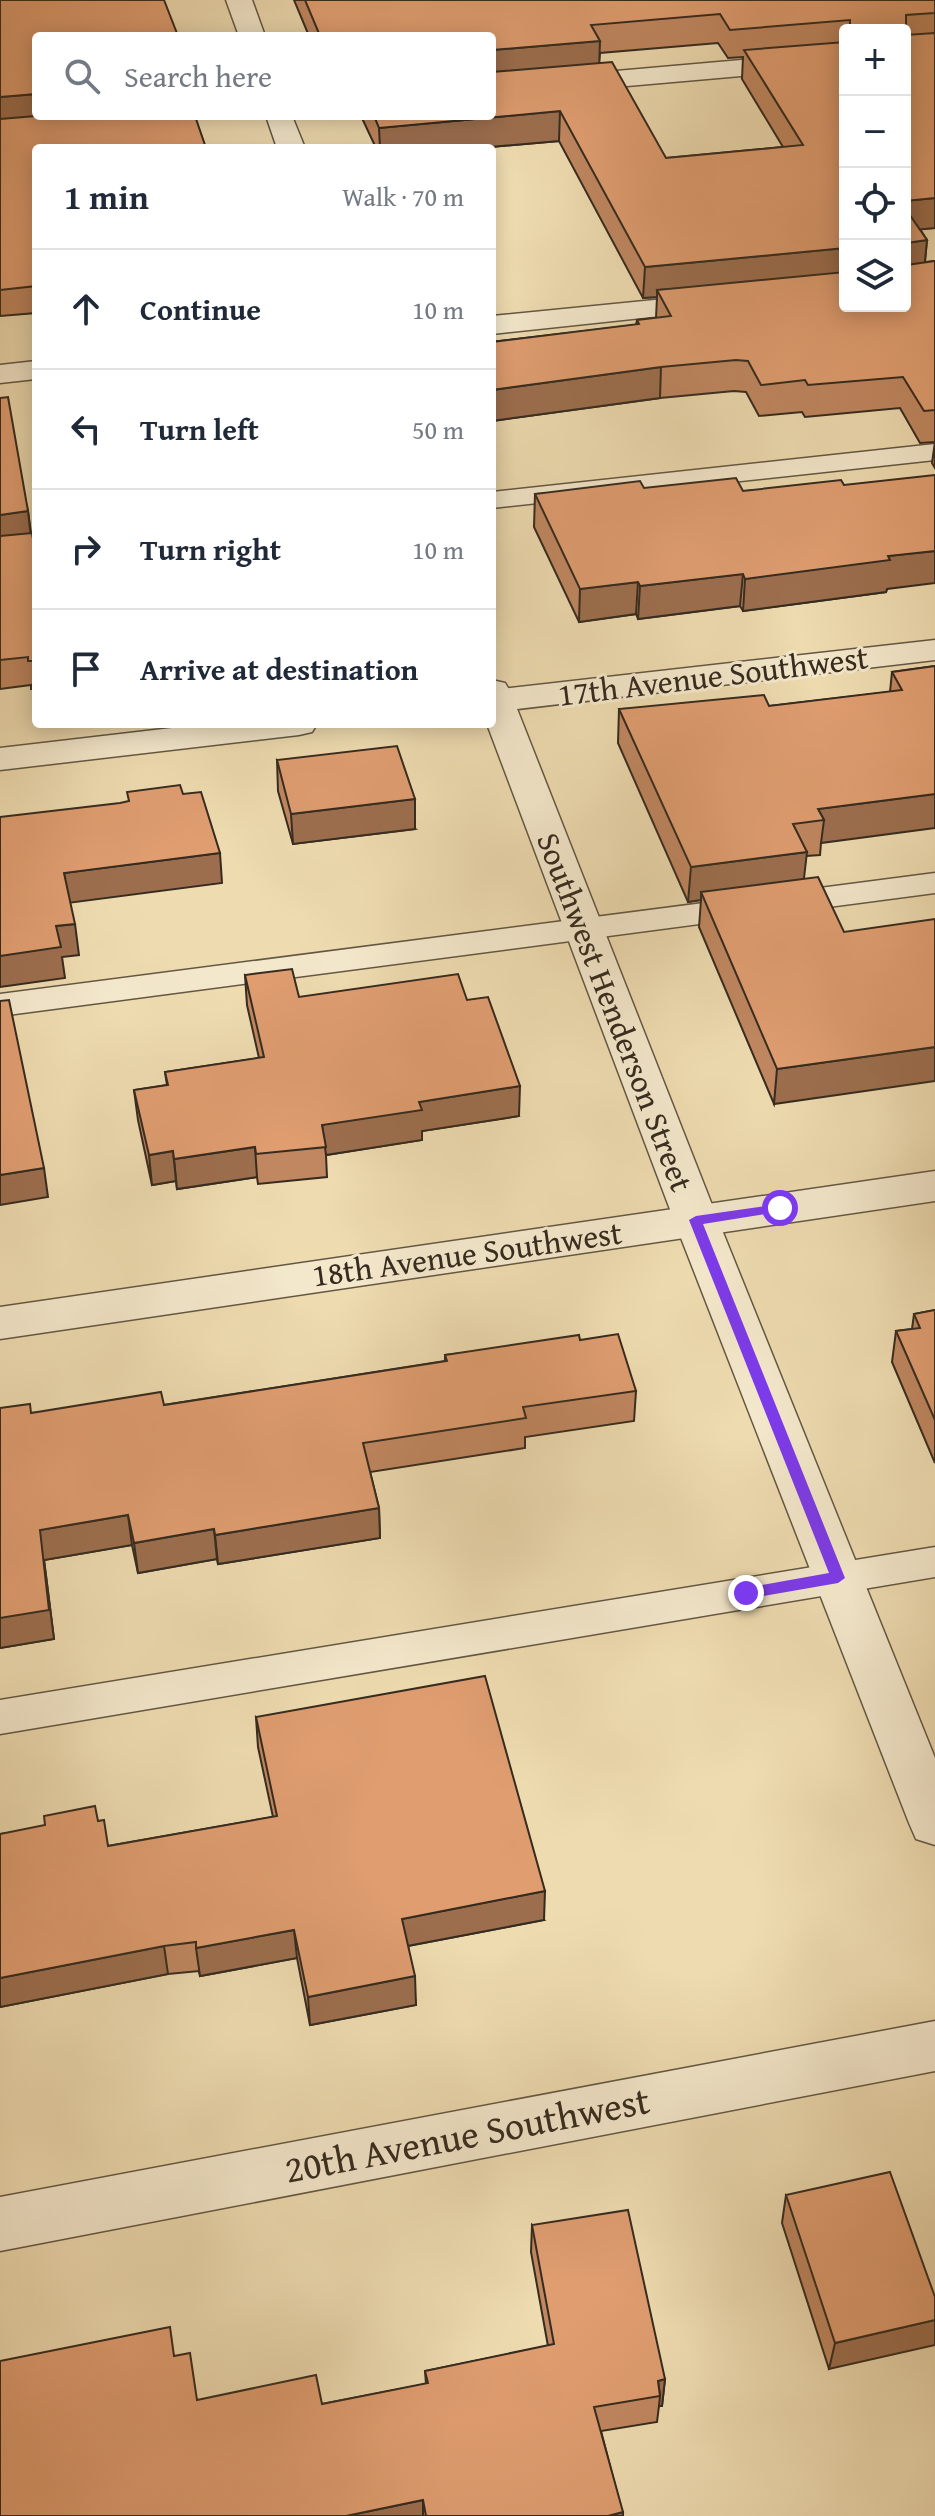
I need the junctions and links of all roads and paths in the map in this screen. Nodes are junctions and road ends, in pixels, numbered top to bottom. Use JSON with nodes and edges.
{"nodes":[{"id":1,"x":239,"y":0,"type":"edge"},
{"id":2,"x":251,"y":32,"type":"edge"},
{"id":3,"x":839,"y":60,"type":"edge"},
{"id":4,"x":496,"y":90,"type":"edge"},
{"id":5,"x":280,"y":120,"type":"edge"},
{"id":6,"x":290,"y":144,"type":"edge"},
{"id":7,"x":738,"y":301,"type":"edge"},
{"id":8,"x":496,"y":325,"type":"edge"},
{"id":9,"x":32,"y":370,"type":"edge"},
{"id":10,"x":0,"y":374,"type":"edge"},
{"id":11,"x":935,"y":452,"type":"edge"},
{"id":12,"x":496,"y":500,"type":"edge"},
{"id":13,"x":935,"y":650,"type":"edge"},
{"id":14,"x":496,"y":698,"type":"edge"},
{"id":15,"x":496,"y":706,"type":"edge"},
{"id":16,"x":265,"y":728,"type":"edge"},
{"id":17,"x":0,"y":759,"type":"edge"},
{"id":18,"x":935,"y":883,"type":"edge"},
{"id":19,"x":584,"y":928,"type":"junction"},
{"id":20,"x":0,"y":1005,"type":"edge"},
{"id":21,"x":935,"y":1186,"type":"edge"},
{"id":22,"x":696,"y":1220,"type":"junction"},
{"id":23,"x":0,"y":1323,"type":"edge"},
{"id":24,"x":935,"y":1562,"type":"edge"},
{"id":25,"x":838,"y":1578,"type":"junction"},
{"id":26,"x":0,"y":1717,"type":"edge"},
{"id":27,"x":935,"y":1823,"type":"edge"},
{"id":28,"x":935,"y":2046,"type":"edge"},
{"id":29,"x":0,"y":2224,"type":"edge"}],
"edges":[{"from":1,"to":2,"type":"street"},
{"from":3,"to":4,"type":"street"},
{"from":5,"to":6,"type":"street"},
{"from":7,"to":8,"type":"street"},
{"from":9,"to":10,"type":"street"},
{"from":11,"to":12,"type":"lane"},
{"from":13,"to":14,"type":"street","name":"17th Avenue Southwest"},
{"from":15,"to":19,"type":"street","name":"Southwest Henderson Street"},
{"from":16,"to":17,"type":"street"},
{"from":18,"to":19,"type":"lane"},
{"from":19,"to":20,"type":"lane"},
{"from":19,"to":22,"type":"street","name":"Southwest Henderson Street"},
{"from":21,"to":22,"type":"street","name":"18th Avenue Southwest"},
{"from":22,"to":23,"type":"street","name":"18th Avenue Southwest"},
{"from":22,"to":25,"type":"street","name":"Southwest Henderson Street"},
{"from":24,"to":25,"type":"lane"},
{"from":25,"to":26,"type":"lane"},
{"from":25,"to":27,"type":"street","name":"Southwest Henderson Street"},
{"from":28,"to":29,"type":"street","name":"20th Avenue Southwest"}]}
